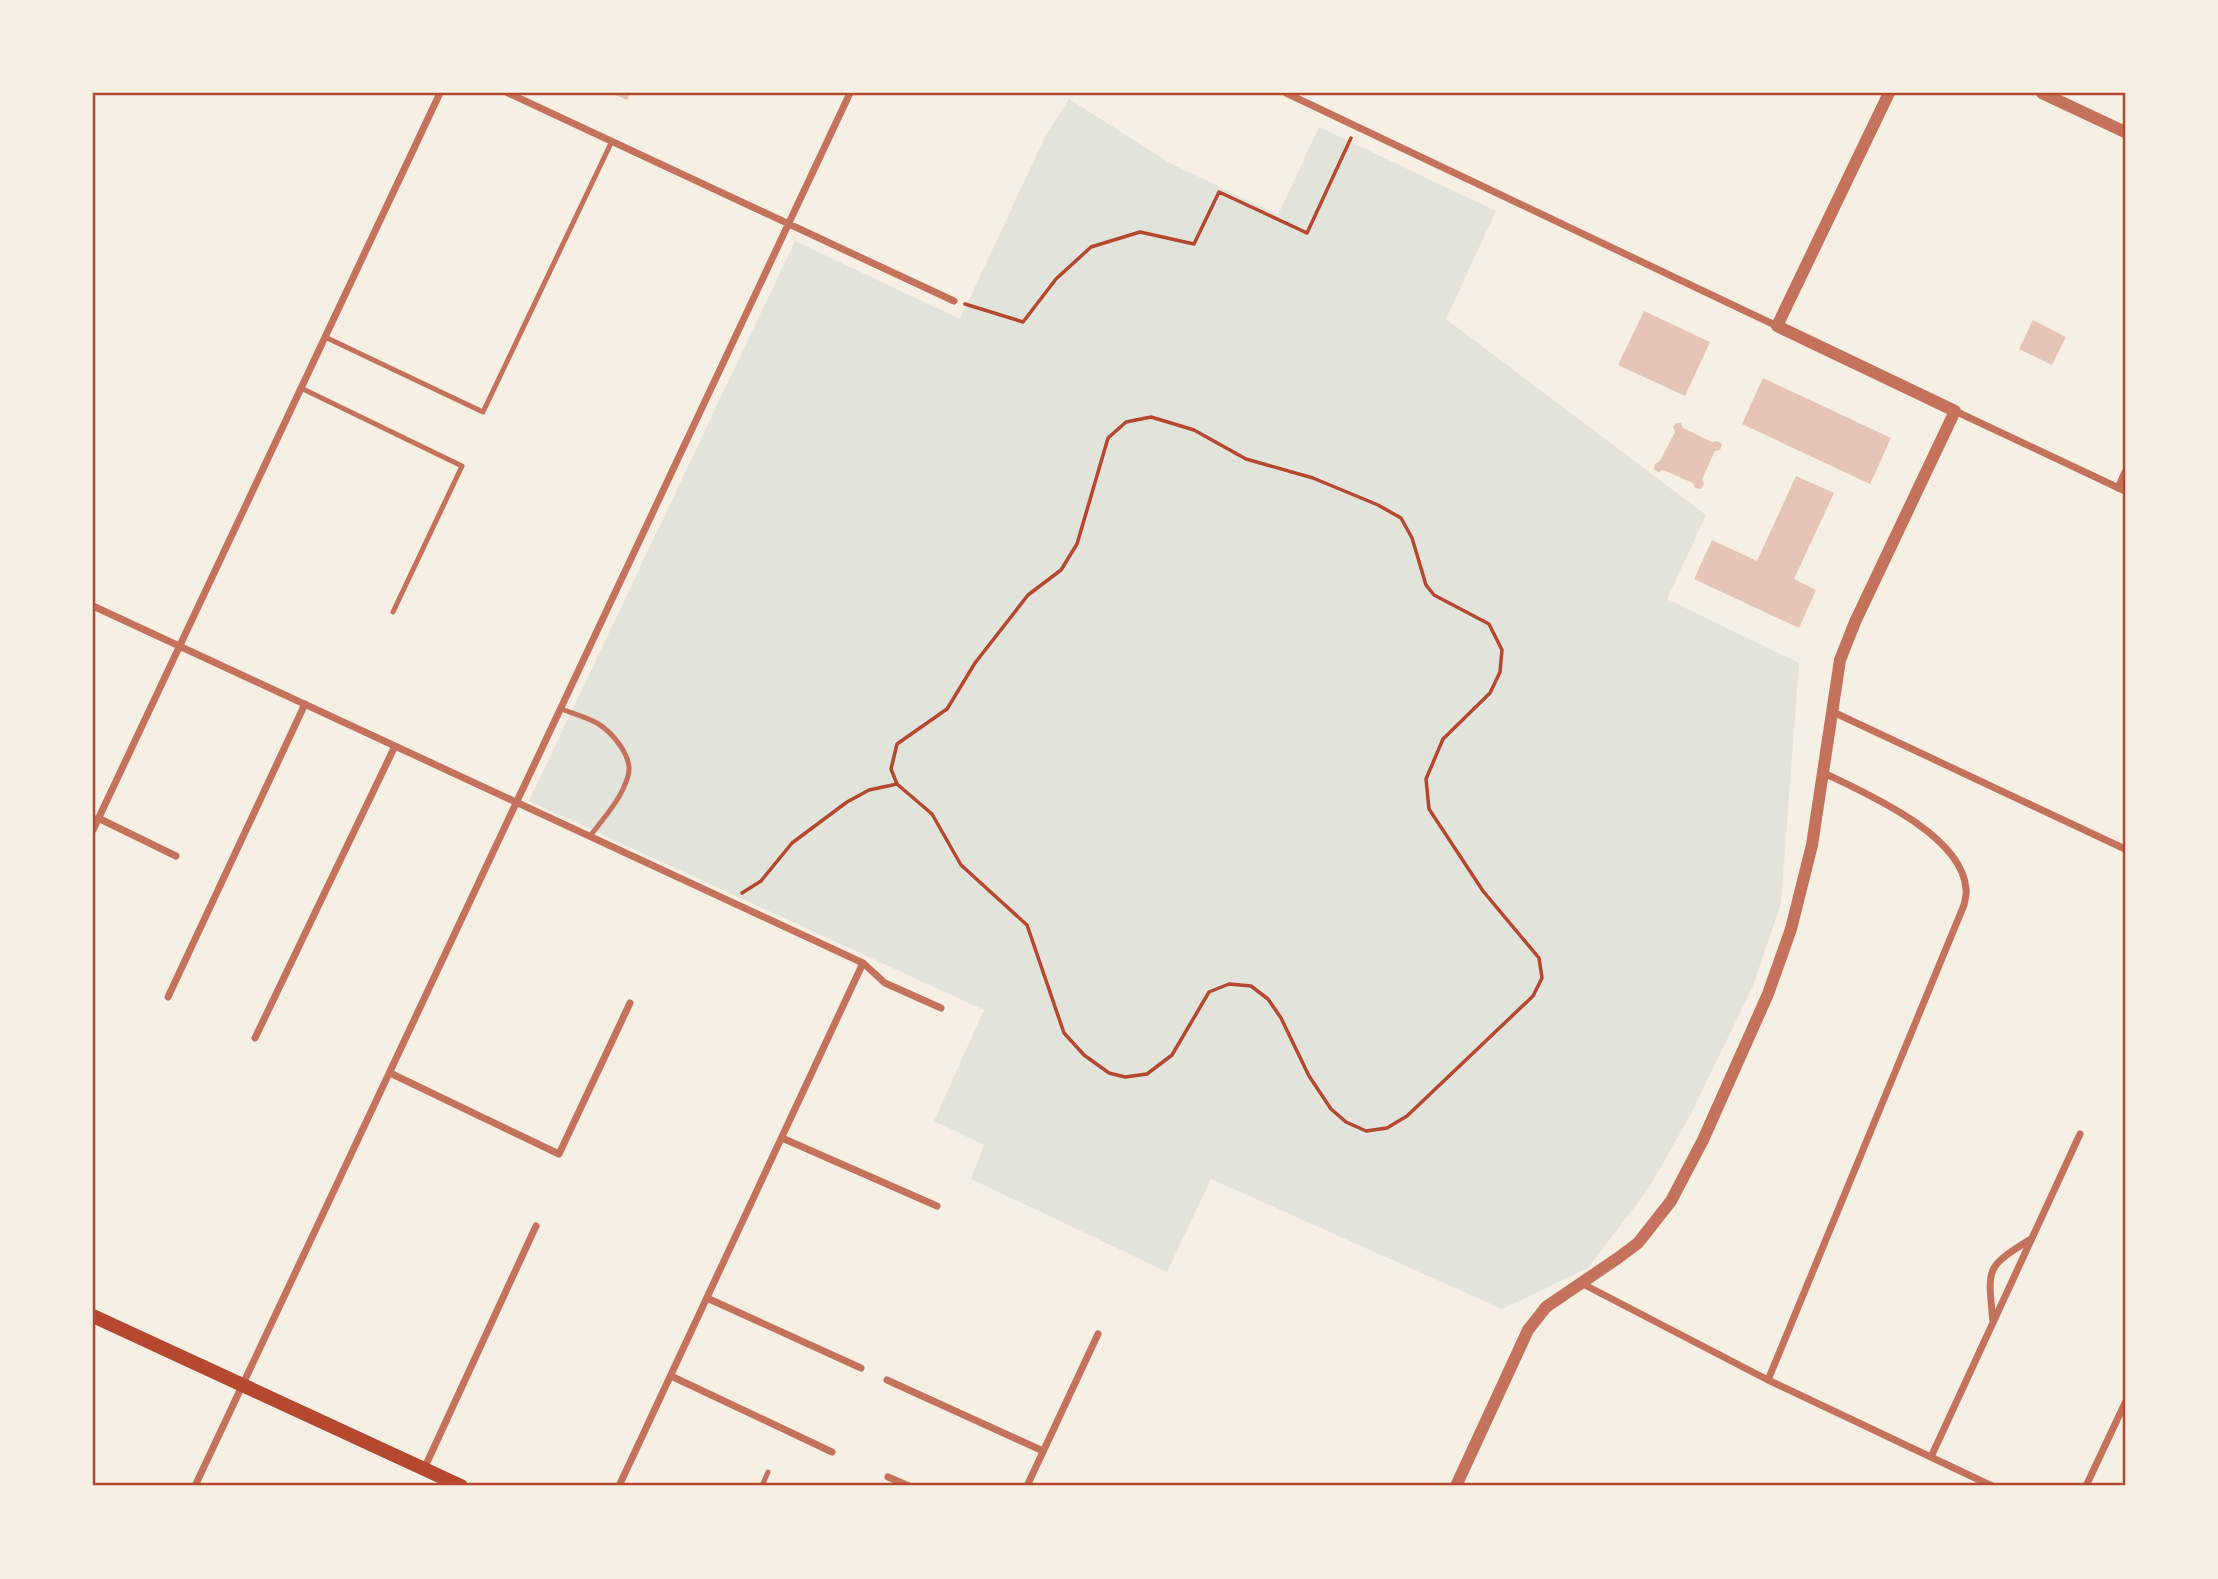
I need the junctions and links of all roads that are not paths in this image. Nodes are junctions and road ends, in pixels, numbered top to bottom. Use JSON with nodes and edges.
{"nodes":[{"id":1,"x":440,"y":93,"type":"edge"},
{"id":2,"x":508,"y":93,"type":"edge"},
{"id":3,"x":850,"y":93,"type":"edge"},
{"id":4,"x":1286,"y":93,"type":"edge"},
{"id":5,"x":1889,"y":93,"type":"edge"},
{"id":6,"x":2042,"y":93,"type":"edge"},
{"id":7,"x":2125,"y":132,"type":"edge"},
{"id":8,"x":612,"y":142,"type":"junction"},
{"id":9,"x":789,"y":224,"type":"junction"},
{"id":10,"x":954,"y":301,"type":"road end"},
{"id":11,"x":1777,"y":326,"type":"junction"},
{"id":12,"x":325,"y":337,"type":"junction"},
{"id":13,"x":301,"y":388,"type":"junction"},
{"id":14,"x":1955,"y":411,"type":"junction"},
{"id":15,"x":2125,"y":472,"type":"edge"},
{"id":16,"x":2122,"y":490,"type":"edge"},
{"id":17,"x":93,"y":606,"type":"edge"},
{"id":18,"x":393,"y":612,"type":"dead end"},
{"id":19,"x":179,"y":646,"type":"junction"},
{"id":20,"x":305,"y":704,"type":"junction"},
{"id":21,"x":561,"y":709,"type":"junction"},
{"id":22,"x":1831,"y":711,"type":"junction"},
{"id":23,"x":395,"y":746,"type":"junction"},
{"id":24,"x":1822,"y":772,"type":"junction"},
{"id":25,"x":517,"y":802,"type":"junction"},
{"id":26,"x":98,"y":818,"type":"junction"},
{"id":27,"x":93,"y":830,"type":"edge"},
{"id":28,"x":590,"y":836,"type":"junction"},
{"id":29,"x":2125,"y":849,"type":"edge"},
{"id":30,"x":176,"y":856,"type":"dead end"},
{"id":31,"x":863,"y":963,"type":"junction"},
{"id":32,"x":168,"y":997,"type":"dead end"},
{"id":33,"x":629,"y":1003,"type":"dead end"},
{"id":34,"x":941,"y":1008,"type":"dead end"},
{"id":35,"x":255,"y":1038,"type":"dead end"},
{"id":36,"x":390,"y":1073,"type":"junction"},
{"id":37,"x":2080,"y":1134,"type":"dead end"},
{"id":38,"x":782,"y":1138,"type":"junction"},
{"id":39,"x":937,"y":1206,"type":"dead end"},
{"id":40,"x":536,"y":1226,"type":"dead end"},
{"id":41,"x":2032,"y":1239,"type":"junction"},
{"id":42,"x":1581,"y":1283,"type":"junction"},
{"id":43,"x":707,"y":1298,"type":"junction"},
{"id":44,"x":93,"y":1316,"type":"edge"},
{"id":45,"x":1993,"y":1323,"type":"junction"},
{"id":46,"x":1098,"y":1334,"type":"dead end"},
{"id":47,"x":861,"y":1368,"type":"dead end"},
{"id":48,"x":670,"y":1376,"type":"junction"},
{"id":49,"x":1768,"y":1380,"type":"junction"},
{"id":50,"x":887,"y":1381,"type":"dead end"},
{"id":51,"x":243,"y":1385,"type":"junction"},
{"id":52,"x":2125,"y":1403,"type":"edge"},
{"id":53,"x":1043,"y":1451,"type":"junction"},
{"id":54,"x":832,"y":1452,"type":"dead end"},
{"id":55,"x":1931,"y":1457,"type":"junction"},
{"id":56,"x":424,"y":1469,"type":"junction"},
{"id":57,"x":768,"y":1472,"type":"dead end"},
{"id":58,"x":888,"y":1477,"type":"dead end"},
{"id":59,"x":195,"y":1486,"type":"edge"},
{"id":60,"x":461,"y":1486,"type":"edge"},
{"id":61,"x":619,"y":1486,"type":"edge"},
{"id":62,"x":762,"y":1486,"type":"edge"},
{"id":63,"x":909,"y":1486,"type":"edge"},
{"id":64,"x":1027,"y":1486,"type":"edge"},
{"id":65,"x":1456,"y":1486,"type":"edge"},
{"id":66,"x":1992,"y":1486,"type":"edge"},
{"id":67,"x":2087,"y":1486,"type":"edge"}],
"edges":[{"from":1,"to":12,"type":"street"},
{"from":2,"to":8,"type":"street"},
{"from":3,"to":9,"type":"street"},
{"from":4,"to":11,"type":"street"},
{"from":5,"to":11,"type":"street"},
{"from":6,"to":7,"type":"street"},
{"from":8,"to":9,"type":"street"},
{"from":8,"to":12,"type":"lane"},
{"from":9,"to":10,"type":"street"},
{"from":9,"to":21,"type":"street"},
{"from":11,"to":14,"type":"street"},
{"from":12,"to":13,"type":"street"},
{"from":13,"to":18,"type":"lane"},
{"from":13,"to":19,"type":"street"},
{"from":14,"to":16,"type":"street"},
{"from":14,"to":22,"type":"street"},
{"from":15,"to":16,"type":"street"},
{"from":17,"to":19,"type":"street"},
{"from":19,"to":20,"type":"street"},
{"from":19,"to":26,"type":"street"},
{"from":20,"to":23,"type":"street"},
{"from":20,"to":32,"type":"street"},
{"from":21,"to":25,"type":"street"},
{"from":21,"to":28,"type":"lane"},
{"from":22,"to":24,"type":"street"},
{"from":22,"to":29,"type":"street"},
{"from":23,"to":25,"type":"street"},
{"from":23,"to":35,"type":"street"},
{"from":24,"to":42,"type":"street"},
{"from":24,"to":49,"type":"street"},
{"from":25,"to":28,"type":"street"},
{"from":25,"to":36,"type":"street"},
{"from":26,"to":27,"type":"street"},
{"from":26,"to":30,"type":"street"},
{"from":28,"to":31,"type":"street"},
{"from":31,"to":34,"type":"street"},
{"from":31,"to":38,"type":"street"},
{"from":33,"to":36,"type":"street"},
{"from":36,"to":51,"type":"street"},
{"from":37,"to":41,"type":"street"},
{"from":38,"to":39,"type":"street"},
{"from":38,"to":43,"type":"street"},
{"from":40,"to":56,"type":"street"},
{"from":41,"to":45,"type":"street"},
{"from":41,"to":45,"type":"street"},
{"from":42,"to":49,"type":"street"},
{"from":42,"to":65,"type":"street"},
{"from":43,"to":47,"type":"street"},
{"from":43,"to":48,"type":"street"},
{"from":44,"to":51,"type":"main road"},
{"from":45,"to":55,"type":"street"},
{"from":46,"to":53,"type":"street"},
{"from":48,"to":54,"type":"street"},
{"from":48,"to":61,"type":"street"},
{"from":49,"to":55,"type":"street"},
{"from":50,"to":53,"type":"street"},
{"from":51,"to":56,"type":"main road"},
{"from":51,"to":59,"type":"street"},
{"from":52,"to":67,"type":"street"},
{"from":53,"to":64,"type":"street"},
{"from":55,"to":66,"type":"street"},
{"from":56,"to":60,"type":"main road"},
{"from":57,"to":62,"type":"lane"},
{"from":58,"to":63,"type":"street"}]}
